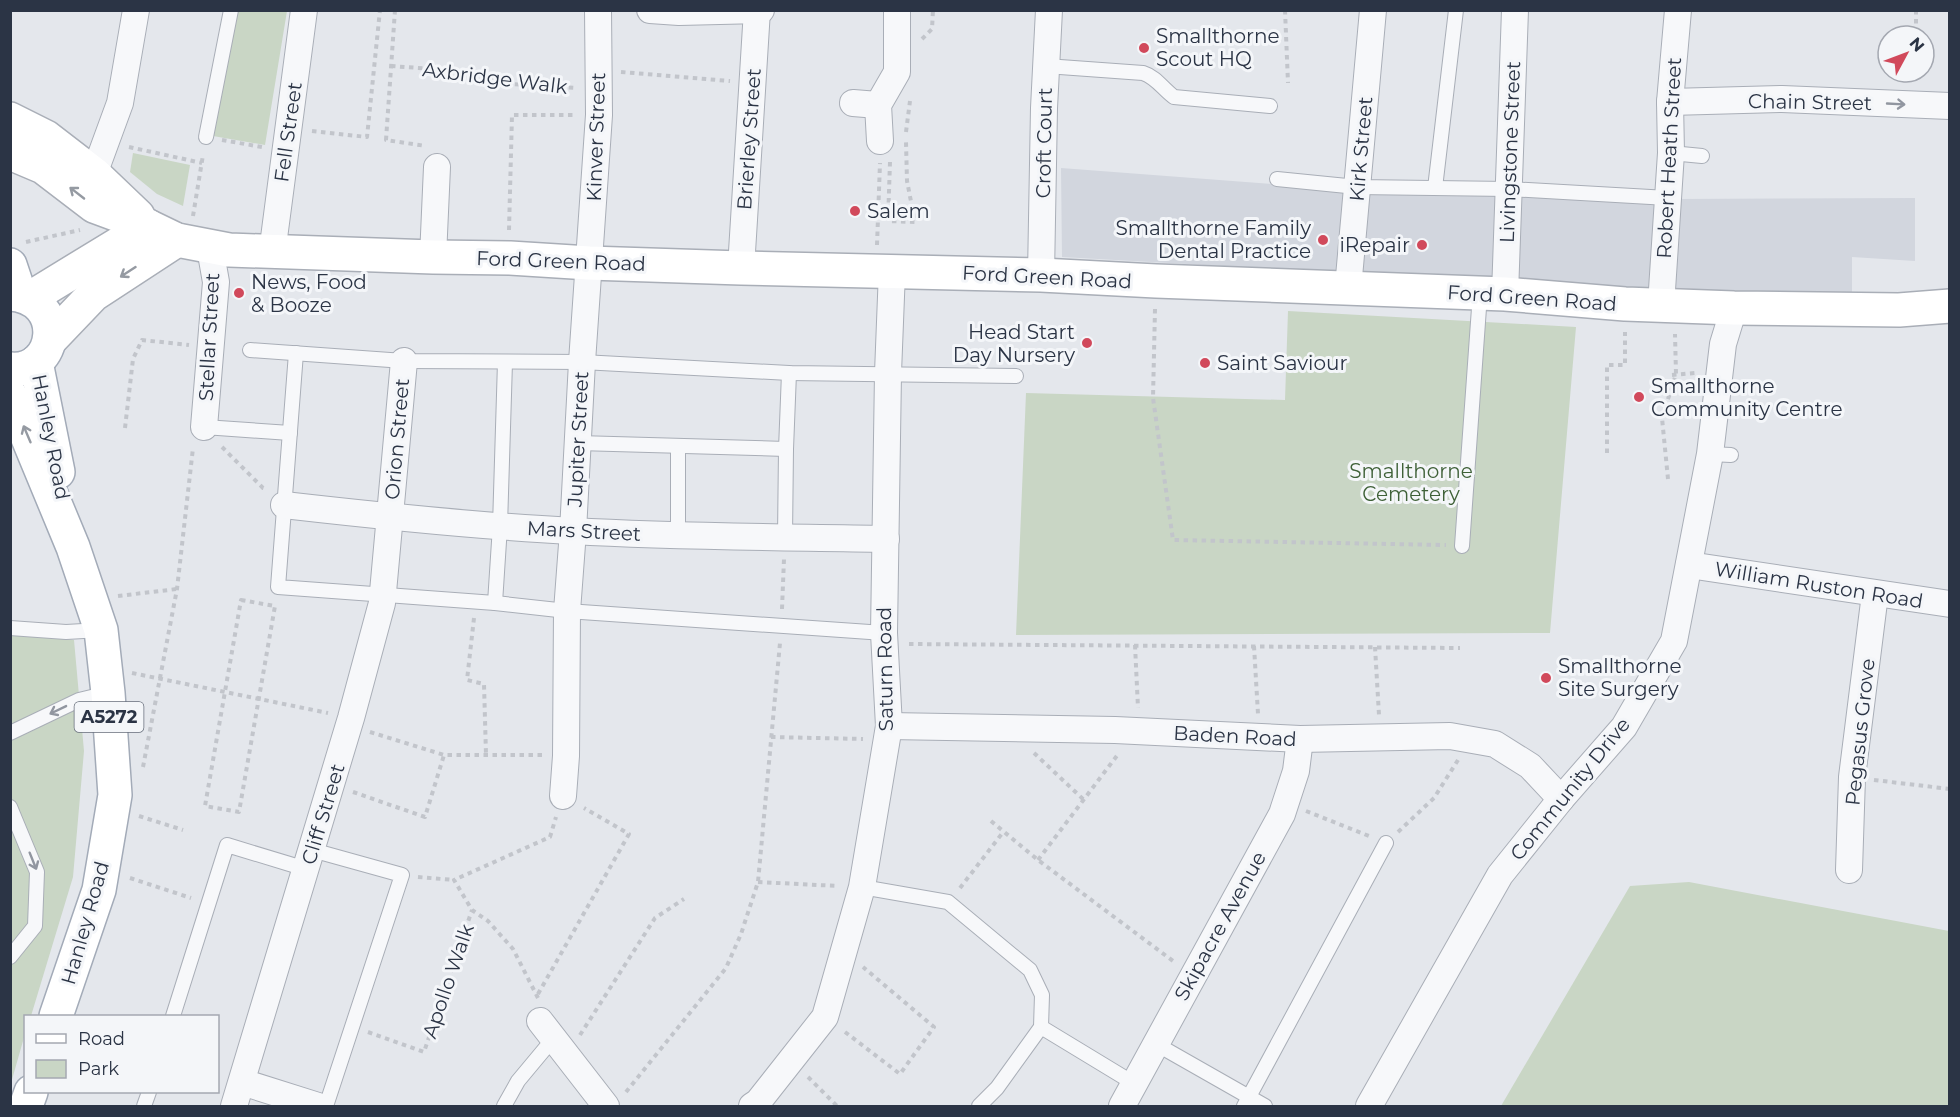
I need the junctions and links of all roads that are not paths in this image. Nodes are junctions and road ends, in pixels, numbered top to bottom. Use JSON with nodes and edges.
{"nodes":[{"id":1,"x":136,"y":10,"type":"edge"},
{"id":2,"x":231,"y":10,"type":"edge"},
{"id":3,"x":304,"y":10,"type":"edge"},
{"id":4,"x":598,"y":10,"type":"edge"},
{"id":5,"x":650,"y":10,"type":"edge"},
{"id":6,"x":897,"y":10,"type":"edge"},
{"id":7,"x":1049,"y":10,"type":"edge"},
{"id":8,"x":1373,"y":10,"type":"edge"},
{"id":9,"x":1456,"y":10,"type":"edge"},
{"id":10,"x":1515,"y":10,"type":"edge"},
{"id":11,"x":1678,"y":10,"type":"edge"},
{"id":12,"x":679,"y":11,"type":"edge"},
{"id":13,"x":759,"y":11,"type":"edge"},
{"id":14,"x":1046,"y":66,"type":"junction"},
{"id":15,"x":1670,"y":102,"type":"junction"},
{"id":16,"x":1950,"y":105,"type":"edge"},
{"id":17,"x":1270,"y":106,"type":"dead end"},
{"id":18,"x":10,"y":119,"type":"edge"},
{"id":19,"x":206,"y":137,"type":"road end"},
{"id":20,"x":880,"y":141,"type":"road end"},
{"id":21,"x":10,"y":153,"type":"edge"},
{"id":22,"x":1671,"y":153,"type":"junction"},
{"id":23,"x":1702,"y":156,"type":"dead end"},
{"id":24,"x":430,"y":171,"type":"road end"},
{"id":25,"x":94,"y":174,"type":"junction"},
{"id":26,"x":1277,"y":179,"type":"dead end"},
{"id":27,"x":1358,"y":187,"type":"junction"},
{"id":28,"x":1435,"y":188,"type":"junction"},
{"id":29,"x":1509,"y":189,"type":"junction"},
{"id":30,"x":1668,"y":198,"type":"junction"},
{"id":31,"x":148,"y":226,"type":"junction"},
{"id":32,"x":192,"y":244,"type":"junction"},
{"id":33,"x":272,"y":253,"type":"junction"},
{"id":34,"x":433,"y":257,"type":"junction"},
{"id":35,"x":589,"y":263,"type":"junction"},
{"id":36,"x":741,"y":268,"type":"junction"},
{"id":37,"x":884,"y":270,"type":"junction"},
{"id":38,"x":1041,"y":275,"type":"junction"},
{"id":39,"x":18,"y":288,"type":"edge"},
{"id":40,"x":1348,"y":288,"type":"junction"},
{"id":41,"x":1492,"y":294,"type":"junction"},
{"id":42,"x":1950,"y":306,"type":"edge"},
{"id":43,"x":1734,"y":308,"type":"junction"},
{"id":44,"x":1668,"y":317,"type":"junction"},
{"id":45,"x":250,"y":350,"type":"dead end"},
{"id":46,"x":296,"y":353,"type":"junction"},
{"id":47,"x":32,"y":357,"type":"edge"},
{"id":48,"x":404,"y":361,"type":"junction"},
{"id":49,"x":505,"y":362,"type":"junction"},
{"id":50,"x":582,"y":362,"type":"junction"},
{"id":51,"x":789,"y":373,"type":"junction"},
{"id":52,"x":888,"y":373,"type":"junction"},
{"id":53,"x":1016,"y":376,"type":"dead end"},
{"id":54,"x":10,"y":395,"type":"edge"},
{"id":55,"x":290,"y":433,"type":"junction"},
{"id":56,"x":198,"y":436,"type":"joint"},
{"id":57,"x":578,"y":443,"type":"junction"},
{"id":58,"x":678,"y":446,"type":"junction"},
{"id":59,"x":786,"y":449,"type":"junction"},
{"id":60,"x":284,"y":498,"type":"junction"},
{"id":61,"x":390,"y":517,"type":"junction"},
{"id":62,"x":500,"y":526,"type":"junction"},
{"id":63,"x":573,"y":531,"type":"junction"},
{"id":64,"x":678,"y":535,"type":"junction"},
{"id":65,"x":785,"y":537,"type":"junction"},
{"id":66,"x":886,"y":539,"type":"junction"},
{"id":67,"x":1462,"y":546,"type":"road end"},
{"id":68,"x":73,"y":547,"type":"junction"},
{"id":69,"x":1689,"y":565,"type":"junction"},
{"id":70,"x":1875,"y":594,"type":"junction"},
{"id":71,"x":384,"y":595,"type":"junction"},
{"id":72,"x":495,"y":603,"type":"junction"},
{"id":73,"x":1950,"y":604,"type":"edge"},
{"id":74,"x":567,"y":611,"type":"junction"},
{"id":75,"x":10,"y":628,"type":"edge"},
{"id":76,"x":101,"y":630,"type":"junction"},
{"id":77,"x":884,"y":638,"type":"junction"},
{"id":78,"x":106,"y":680,"type":"junction"},
{"id":79,"x":10,"y":733,"type":"edge"},
{"id":80,"x":888,"y":733,"type":"junction"},
{"id":81,"x":1300,"y":739,"type":"junction"},
{"id":82,"x":562,"y":796,"type":"road end"},
{"id":83,"x":1561,"y":799,"type":"junction"},
{"id":84,"x":10,"y":807,"type":"edge"},
{"id":85,"x":1386,"y":843,"type":"road end"},
{"id":86,"x":309,"y":859,"type":"junction"},
{"id":87,"x":1849,"y":870,"type":"dead end"},
{"id":88,"x":862,"y":887,"type":"junction"},
{"id":89,"x":10,"y":957,"type":"edge"},
{"id":90,"x":57,"y":1015,"type":"edge"},
{"id":91,"x":174,"y":1015,"type":"edge"},
{"id":92,"x":1041,"y":1027,"type":"junction"},
{"id":93,"x":554,"y":1039,"type":"joint"},
{"id":94,"x":1156,"y":1044,"type":"junction"},
{"id":95,"x":242,"y":1082,"type":"junction"},
{"id":96,"x":1135,"y":1084,"type":"junction"},
{"id":97,"x":614,"y":1102,"type":"edge"},
{"id":98,"x":1247,"y":1102,"type":"edge"},
{"id":99,"x":234,"y":1107,"type":"edge"},
{"id":100,"x":318,"y":1107,"type":"edge"},
{"id":101,"x":326,"y":1107,"type":"edge"},
{"id":102,"x":504,"y":1107,"type":"edge"},
{"id":103,"x":752,"y":1107,"type":"edge"},
{"id":104,"x":980,"y":1107,"type":"edge"},
{"id":105,"x":1122,"y":1107,"type":"edge"},
{"id":106,"x":1265,"y":1107,"type":"edge"},
{"id":107,"x":1369,"y":1107,"type":"edge"}],
"edges":[{"from":1,"to":25,"type":"street"},
{"from":2,"to":19,"type":"lane"},
{"from":3,"to":33,"type":"street","name":"Fell Street"},
{"from":4,"to":35,"type":"street","name":"Kinver Street"},
{"from":5,"to":12,"type":"street"},
{"from":6,"to":20,"type":"street"},
{"from":7,"to":14,"type":"street","name":"Croft Court"},
{"from":8,"to":27,"type":"street","name":"Kirk Street"},
{"from":9,"to":28,"type":"lane"},
{"from":10,"to":29,"type":"street","name":"Livingstone Street"},
{"from":11,"to":15,"type":"street","name":"Robert Heath Street"},
{"from":12,"to":13,"type":"street"},
{"from":13,"to":36,"type":"street","name":"Brierley Street"},
{"from":14,"to":17,"type":"lane"},
{"from":14,"to":38,"type":"street","name":"Croft Court"},
{"from":15,"to":16,"type":"street","name":"Chain Street","one_way":true},
{"from":15,"to":22,"type":"street","name":"Robert Heath Street"},
{"from":18,"to":25,"type":"main road"},
{"from":31,"to":21,"type":"main road","one_way":true},
{"from":22,"to":23,"type":"lane"},
{"from":22,"to":30,"type":"street","name":"Robert Heath Street"},
{"from":24,"to":34,"type":"street"},
{"from":25,"to":31,"type":"main road"},
{"from":26,"to":27,"type":"lane"},
{"from":27,"to":28,"type":"lane"},
{"from":27,"to":40,"type":"street","name":"Kirk Street"},
{"from":28,"to":29,"type":"lane"},
{"from":29,"to":30,"type":"lane"},
{"from":29,"to":41,"type":"street","name":"Livingstone Street"},
{"from":30,"to":44,"type":"street","name":"Robert Heath Street"},
{"from":31,"to":32,"type":"main road","name":"Ford Green Road"},
{"from":31,"to":39,"type":"main road"},
{"from":32,"to":33,"type":"main road","name":"Ford Green Road"},
{"from":32,"to":47,"type":"main road","one_way":true},
{"from":32,"to":56,"type":"street","name":"Stellar Street"},
{"from":33,"to":34,"type":"main road","name":"Ford Green Road"},
{"from":34,"to":35,"type":"main road","name":"Ford Green Road"},
{"from":35,"to":36,"type":"main road","name":"Ford Green Road"},
{"from":35,"to":50,"type":"street","name":"Jupiter Street"},
{"from":36,"to":37,"type":"main road","name":"Ford Green Road"},
{"from":37,"to":38,"type":"main road","name":"Ford Green Road"},
{"from":37,"to":52,"type":"street","name":"Saturn Road"},
{"from":38,"to":40,"type":"main road","name":"Ford Green Road"},
{"from":39,"to":47,"type":"main road","number":"A5272"},
{"from":40,"to":41,"type":"main road","name":"Ford Green Road"},
{"from":41,"to":44,"type":"main road","name":"Ford Green Road"},
{"from":41,"to":67,"type":"lane"},
{"from":42,"to":43,"type":"main road","name":"Ford Green Road"},
{"from":43,"to":44,"type":"main road","name":"Ford Green Road"},
{"from":43,"to":69,"type":"street","name":"Community Drive"},
{"from":45,"to":46,"type":"lane"},
{"from":46,"to":48,"type":"lane"},
{"from":46,"to":55,"type":"lane"},
{"from":47,"to":68,"type":"main road","name":"Hanley Road","number":"A5272"},
{"from":48,"to":49,"type":"lane"},
{"from":48,"to":61,"type":"street","name":"Orion Street"},
{"from":49,"to":50,"type":"lane"},
{"from":49,"to":62,"type":"lane"},
{"from":50,"to":51,"type":"lane"},
{"from":50,"to":57,"type":"street","name":"Jupiter Street"},
{"from":51,"to":52,"type":"lane"},
{"from":51,"to":59,"type":"lane"},
{"from":52,"to":53,"type":"lane"},
{"from":52,"to":66,"type":"street","name":"Saturn Road"},
{"from":68,"to":54,"type":"main road","name":"Hanley Road","number":"A5272","one_way":true},
{"from":55,"to":56,"type":"lane"},
{"from":55,"to":60,"type":"lane"},
{"from":57,"to":58,"type":"lane"},
{"from":57,"to":63,"type":"street","name":"Jupiter Street"},
{"from":58,"to":59,"type":"lane"},
{"from":58,"to":64,"type":"lane"},
{"from":59,"to":65,"type":"lane"},
{"from":60,"to":61,"type":"street","name":"Mars Street"},
{"from":60,"to":71,"type":"lane"},
{"from":61,"to":62,"type":"street","name":"Mars Street"},
{"from":61,"to":71,"type":"street","name":"Cliff Street"},
{"from":62,"to":63,"type":"street","name":"Mars Street"},
{"from":62,"to":72,"type":"lane"},
{"from":63,"to":64,"type":"street","name":"Mars Street"},
{"from":63,"to":74,"type":"street","name":"Jupiter Street"},
{"from":64,"to":65,"type":"street","name":"Mars Street"},
{"from":65,"to":66,"type":"street","name":"Mars Street"},
{"from":66,"to":77,"type":"street","name":"Saturn Road"},
{"from":68,"to":76,"type":"main road","name":"Hanley Road","number":"A5272"},
{"from":69,"to":70,"type":"street","name":"William Ruston Road"},
{"from":69,"to":83,"type":"street","name":"Community Drive"},
{"from":70,"to":73,"type":"street","name":"William Ruston Road"},
{"from":70,"to":87,"type":"street","name":"Pegasus Grove"},
{"from":71,"to":72,"type":"lane"},
{"from":71,"to":86,"type":"street","name":"Cliff Street"},
{"from":72,"to":74,"type":"lane"},
{"from":74,"to":77,"type":"lane"},
{"from":74,"to":82,"type":"street","name":"Jupiter Street"},
{"from":75,"to":76,"type":"lane"},
{"from":76,"to":78,"type":"main road","name":"Hanley Road","number":"A5272"},
{"from":77,"to":80,"type":"street","name":"Saturn Road"},
{"from":78,"to":79,"type":"lane","one_way":true},
{"from":78,"to":90,"type":"main road","name":"Hanley Road","number":"A5272"},
{"from":80,"to":81,"type":"street","name":"Baden Road"},
{"from":80,"to":88,"type":"street","name":"Saturn Road"},
{"from":81,"to":83,"type":"street","name":"Baden Road"},
{"from":81,"to":94,"type":"street","name":"Skipacre Avenue"},
{"from":83,"to":107,"type":"street","name":"Community Drive"},
{"from":84,"to":89,"type":"lane","one_way":true},
{"from":85,"to":98,"type":"lane"},
{"from":86,"to":91,"type":"lane"},
{"from":86,"to":95,"type":"street","name":"Cliff Street"},
{"from":86,"to":101,"type":"lane"},
{"from":88,"to":92,"type":"lane"},
{"from":88,"to":103,"type":"street","name":"Saturn Road"},
{"from":92,"to":96,"type":"lane"},
{"from":92,"to":104,"type":"lane"},
{"from":93,"to":97,"type":"street"},
{"from":93,"to":102,"type":"lane"},
{"from":94,"to":96,"type":"street","name":"Skipacre Avenue"},
{"from":94,"to":98,"type":"lane"},
{"from":95,"to":99,"type":"street","name":"Cliff Street"},
{"from":95,"to":100,"type":"street"},
{"from":96,"to":105,"type":"street","name":"Skipacre Avenue"},
{"from":98,"to":106,"type":"lane"}]}
